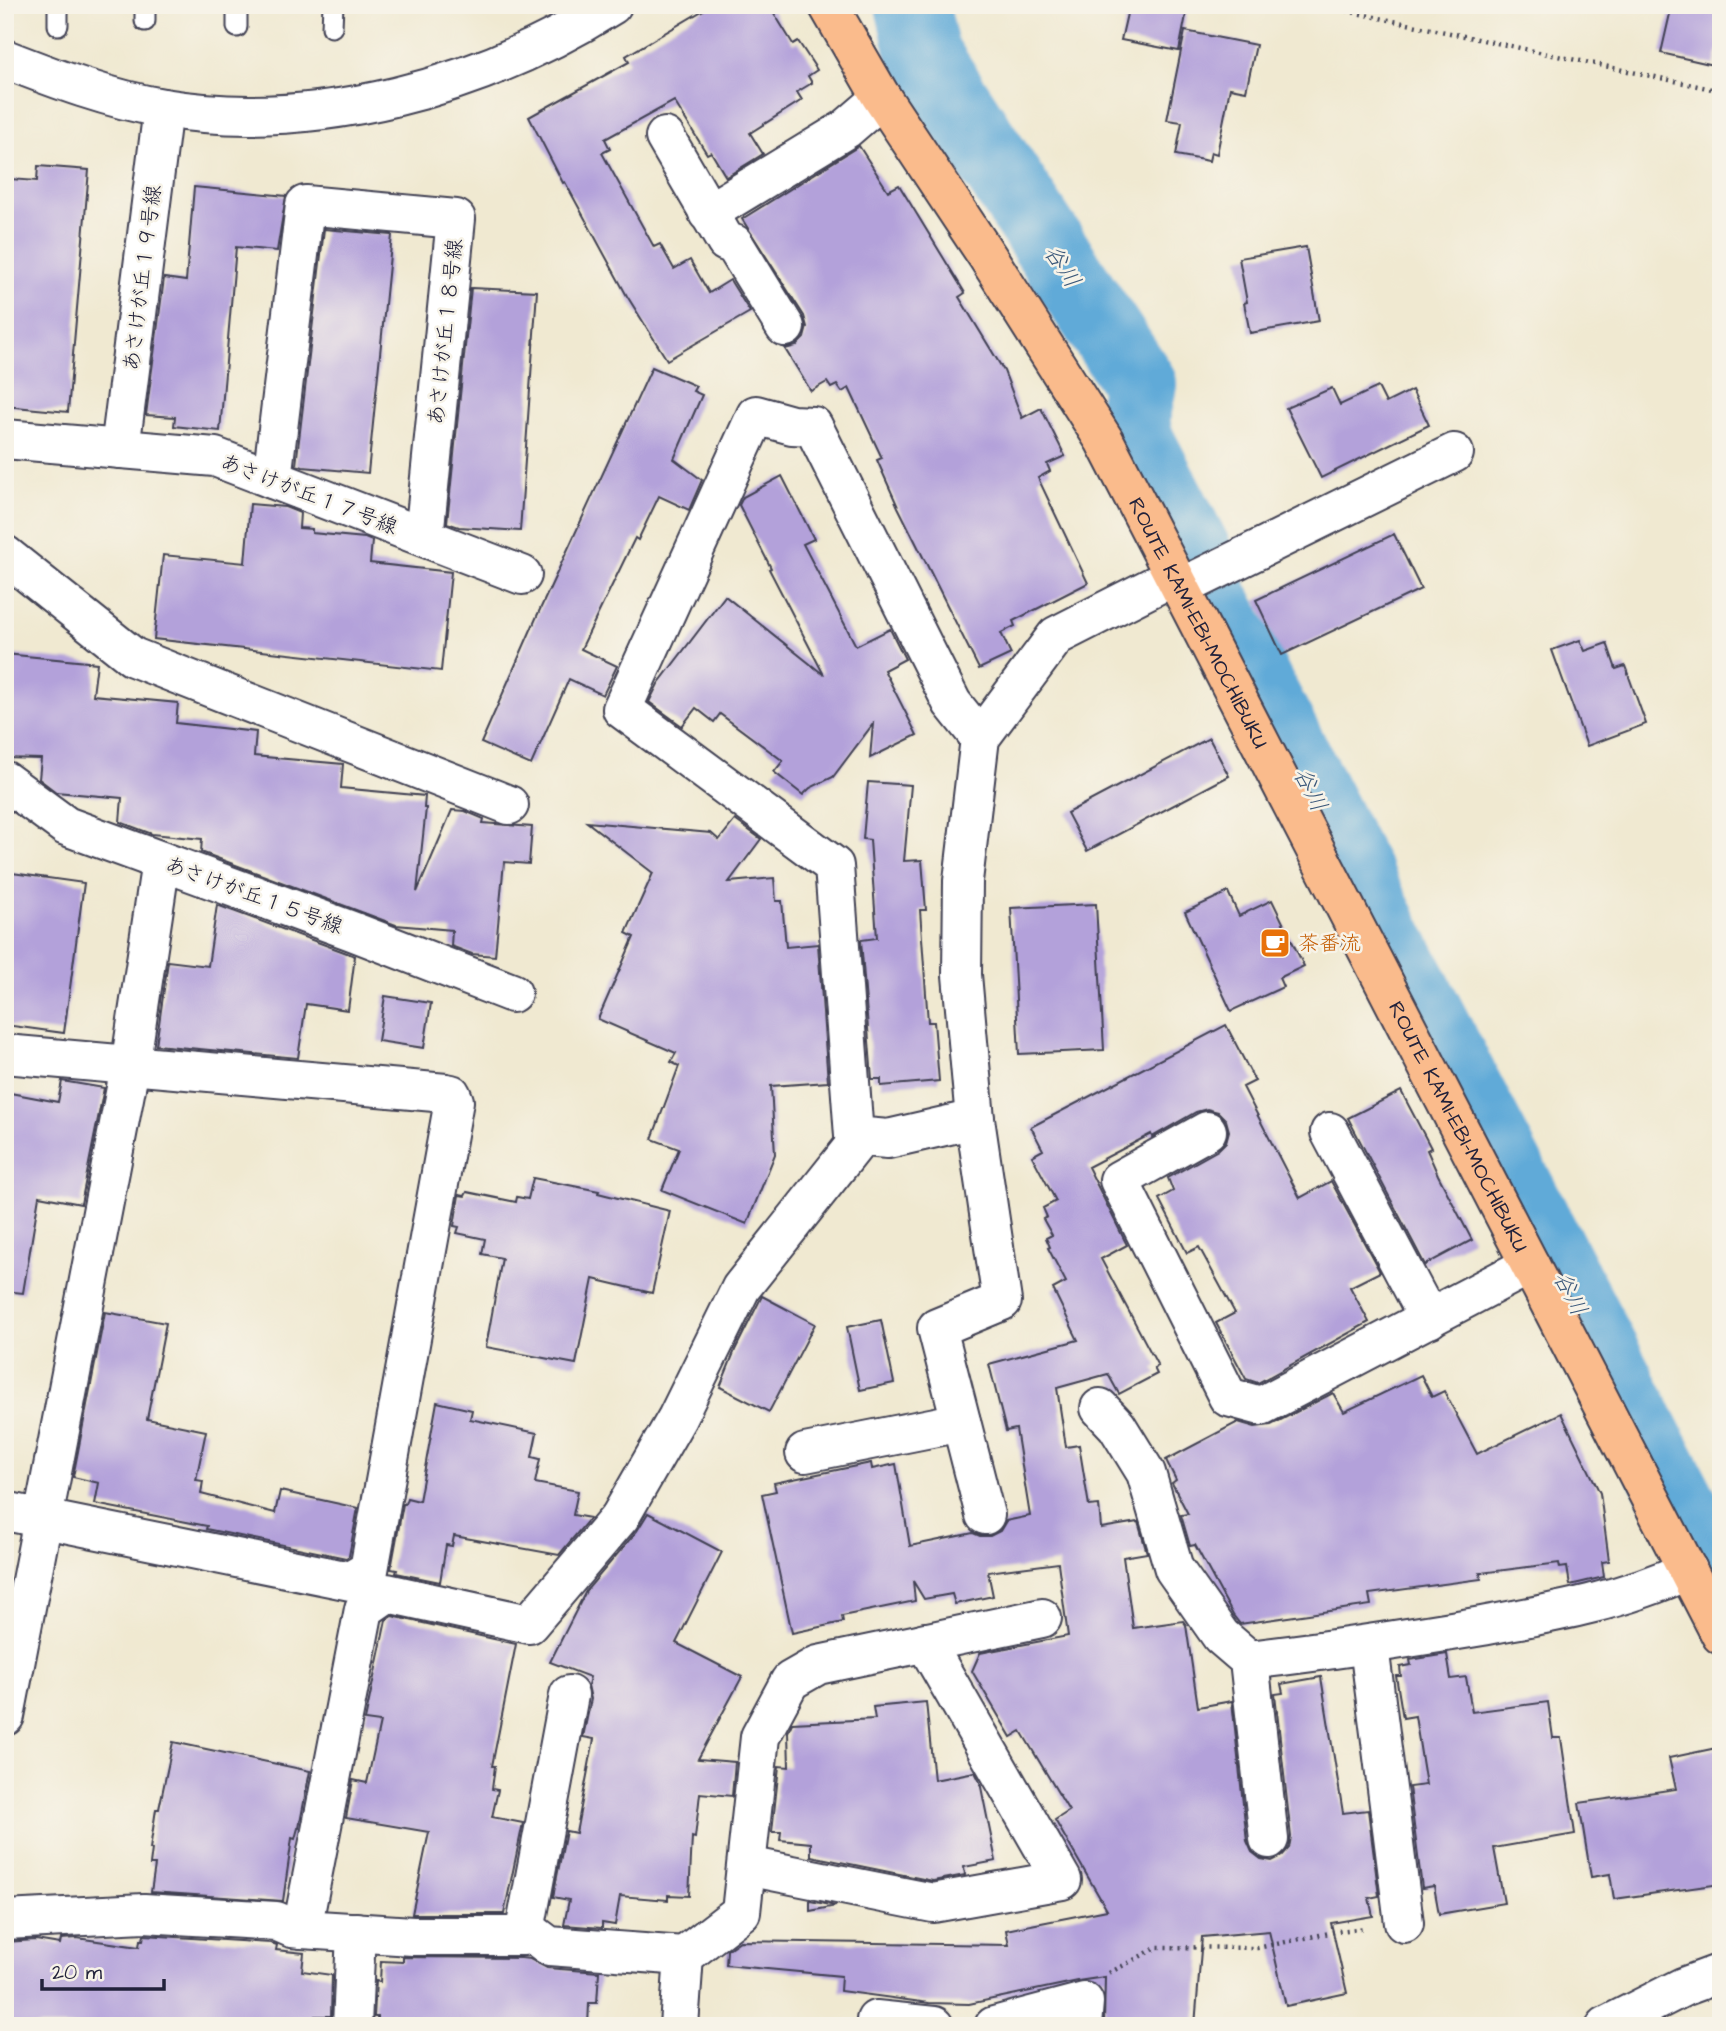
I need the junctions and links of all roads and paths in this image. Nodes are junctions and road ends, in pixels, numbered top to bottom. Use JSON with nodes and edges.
{"nodes":[{"id":1,"x":237,"y":5,"type":"edge"},
{"id":2,"x":333,"y":5,"type":"edge"},
{"id":3,"x":612,"y":5,"type":"edge"},
{"id":4,"x":828,"y":5,"type":"edge"},
{"id":5,"x":1319,"y":5,"type":"edge"},
{"id":6,"x":237,"y":27,"type":"dead end"},
{"id":7,"x":332,"y":27,"type":"dead end"},
{"id":8,"x":5,"y":60,"type":"edge"},
{"id":9,"x":1721,"y":91,"type":"edge"},
{"id":10,"x":882,"y":98,"type":"junction"},
{"id":11,"x":163,"y":108,"type":"junction"},
{"id":12,"x":665,"y":137,"type":"dead end"},
{"id":13,"x":708,"y":213,"type":"junction"},
{"id":14,"x":785,"y":327,"type":"dead end"},
{"id":15,"x":5,"y":439,"type":"edge"},
{"id":16,"x":120,"y":449,"type":"junction"},
{"id":17,"x":1454,"y":453,"type":"dead end"},
{"id":18,"x":272,"y":479,"type":"junction"},
{"id":19,"x":424,"y":537,"type":"junction"},
{"id":20,"x":5,"y":555,"type":"edge"},
{"id":21,"x":522,"y":575,"type":"dead end"},
{"id":22,"x":1190,"y":579,"type":"junction"},
{"id":23,"x":980,"y":738,"type":"junction"},
{"id":24,"x":5,"y":781,"type":"edge"},
{"id":25,"x":509,"y":805,"type":"dead end"},
{"id":26,"x":161,"y":861,"type":"junction"},
{"id":27,"x":512,"y":993,"type":"dead end"},
{"id":28,"x":5,"y":1054,"type":"edge"},
{"id":29,"x":130,"y":1067,"type":"junction"},
{"id":30,"x":975,"y":1119,"type":"junction"},
{"id":31,"x":1207,"y":1131,"type":"dead end"},
{"id":32,"x":1330,"y":1132,"type":"dead end"},
{"id":33,"x":862,"y":1137,"type":"junction"},
{"id":34,"x":1530,"y":1265,"type":"junction"},
{"id":35,"x":1429,"y":1319,"type":"junction"},
{"id":36,"x":1100,"y":1408,"type":"dead end"},
{"id":37,"x":961,"y":1422,"type":"junction"},
{"id":38,"x":805,"y":1453,"type":"dead end"},
{"id":39,"x":5,"y":1511,"type":"edge"},
{"id":40,"x":985,"y":1515,"type":"dead end"},
{"id":41,"x":43,"y":1518,"type":"junction"},
{"id":42,"x":1688,"y":1570,"type":"junction"},
{"id":43,"x":367,"y":1589,"type":"junction"},
{"id":44,"x":1042,"y":1618,"type":"dead end"},
{"id":45,"x":1721,"y":1635,"type":"edge"},
{"id":46,"x":925,"y":1642,"type":"junction"},
{"id":47,"x":1369,"y":1646,"type":"junction"},
{"id":48,"x":1249,"y":1660,"type":"junction"},
{"id":49,"x":569,"y":1695,"type":"dead end"},
{"id":50,"x":5,"y":1716,"type":"edge"},
{"id":51,"x":1269,"y":1839,"type":"dead end"},
{"id":52,"x":747,"y":1866,"type":"junction"},
{"id":53,"x":5,"y":1920,"type":"edge"},
{"id":54,"x":1404,"y":1923,"type":"joint"},
{"id":55,"x":525,"y":1928,"type":"junction"},
{"id":56,"x":302,"y":1929,"type":"junction"},
{"id":57,"x":356,"y":1932,"type":"junction"},
{"id":58,"x":684,"y":1956,"type":"junction"},
{"id":59,"x":1721,"y":1973,"type":"edge"},
{"id":60,"x":1083,"y":2014,"type":"edge"},
{"id":61,"x":352,"y":2026,"type":"edge"},
{"id":62,"x":679,"y":2026,"type":"edge"},
{"id":63,"x":876,"y":2026,"type":"edge"},
{"id":64,"x":934,"y":2026,"type":"edge"},
{"id":65,"x":994,"y":2026,"type":"edge"},
{"id":66,"x":1606,"y":2026,"type":"edge"}],
"edges":[{"from":1,"to":6,"type":"lane"},
{"from":2,"to":7,"type":"lane"},
{"from":3,"to":11,"type":"street"},
{"from":4,"to":10,"type":"main road","name":"ROUTE KAMI-EBI-MOCHIBUKU"},
{"from":5,"to":9,"type":"path"},
{"from":8,"to":11,"type":"street"},
{"from":10,"to":13,"type":"street"},
{"from":10,"to":22,"type":"main road","name":"ROUTE KAMI-EBI-MOCHIBUKU"},
{"from":11,"to":16,"type":"street","name":"あさけが丘１９号線"},
{"from":12,"to":13,"type":"street"},
{"from":13,"to":14,"type":"street"},
{"from":15,"to":16,"type":"street","name":"あさけが丘１７号線"},
{"from":16,"to":18,"type":"street","name":"あさけが丘１７号線"},
{"from":17,"to":22,"type":"street"},
{"from":18,"to":19,"type":"street","name":"あさけが丘１７号線"},
{"from":18,"to":19,"type":"street","name":"あさけが丘１８号線"},
{"from":19,"to":21,"type":"street","name":"あさけが丘１７号線"},
{"from":20,"to":25,"type":"street"},
{"from":22,"to":23,"type":"street"},
{"from":22,"to":34,"type":"main road","name":"ROUTE KAMI-EBI-MOCHIBUKU"},
{"from":23,"to":30,"type":"street"},
{"from":23,"to":33,"type":"street"},
{"from":24,"to":26,"type":"street","name":"あさけが丘１５号線"},
{"from":26,"to":27,"type":"street","name":"あさけが丘１５号線"},
{"from":26,"to":29,"type":"street"},
{"from":28,"to":29,"type":"street"},
{"from":29,"to":41,"type":"street"},
{"from":29,"to":43,"type":"street"},
{"from":30,"to":33,"type":"street"},
{"from":30,"to":37,"type":"street"},
{"from":31,"to":35,"type":"street"},
{"from":32,"to":35,"type":"street"},
{"from":33,"to":43,"type":"street"},
{"from":34,"to":35,"type":"street"},
{"from":34,"to":42,"type":"main road","name":"ROUTE KAMI-EBI-MOCHIBUKU"},
{"from":36,"to":48,"type":"street"},
{"from":37,"to":38,"type":"street"},
{"from":37,"to":40,"type":"street"},
{"from":39,"to":41,"type":"street"},
{"from":41,"to":43,"type":"street"},
{"from":41,"to":50,"type":"street"},
{"from":42,"to":45,"type":"main road","name":"ROUTE KAMI-EBI-MOCHIBUKU"},
{"from":42,"to":47,"type":"street"},
{"from":43,"to":56,"type":"street"},
{"from":44,"to":46,"type":"street"},
{"from":46,"to":52,"type":"street"},
{"from":46,"to":52,"type":"street"},
{"from":47,"to":48,"type":"street"},
{"from":47,"to":54,"type":"street"},
{"from":48,"to":51,"type":"street"},
{"from":49,"to":55,"type":"street"},
{"from":52,"to":58,"type":"street"},
{"from":53,"to":56,"type":"street"},
{"from":54,"to":60,"type":"path"},
{"from":55,"to":57,"type":"street"},
{"from":55,"to":58,"type":"street"},
{"from":56,"to":57,"type":"street"},
{"from":57,"to":61,"type":"street"},
{"from":58,"to":62,"type":"street"},
{"from":59,"to":66,"type":"street"},
{"from":60,"to":65,"type":"street"},
{"from":63,"to":64,"type":"street"}]}
